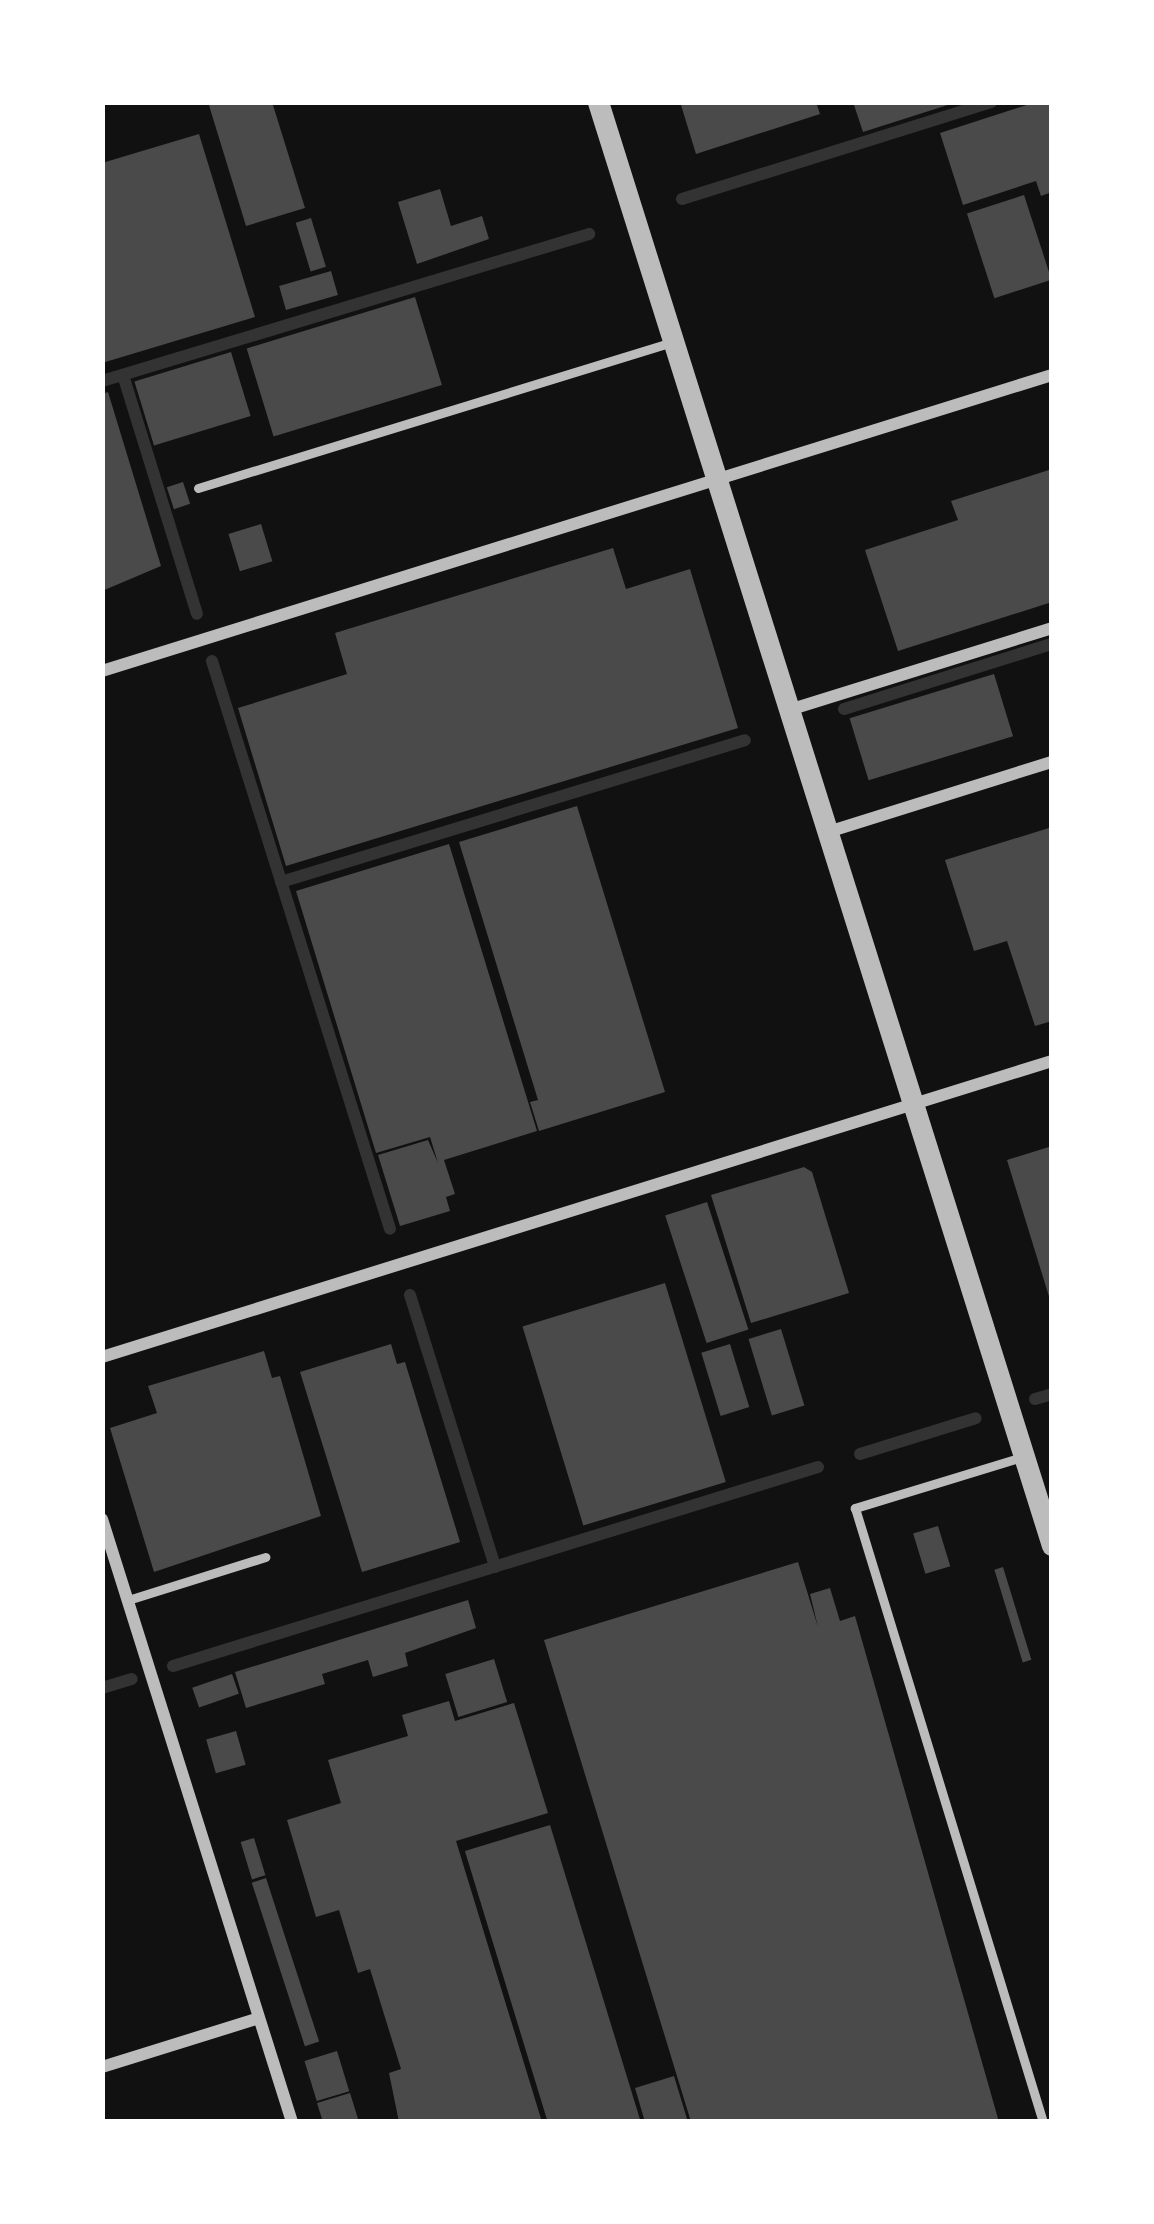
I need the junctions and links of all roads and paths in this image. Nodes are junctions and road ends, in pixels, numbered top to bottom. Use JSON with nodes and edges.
{"nodes":[{"id":1,"x":598,"y":102,"type":"edge"},
{"id":2,"x":674,"y":342,"type":"junction"},
{"id":3,"x":1052,"y":375,"type":"edge"},
{"id":4,"x":717,"y":480,"type":"junction"},
{"id":5,"x":198,"y":488,"type":"dead end"},
{"id":6,"x":1052,"y":628,"type":"edge"},
{"id":7,"x":102,"y":671,"type":"edge"},
{"id":8,"x":789,"y":710,"type":"junction"},
{"id":9,"x":1052,"y":762,"type":"edge"},
{"id":10,"x":828,"y":832,"type":"junction"},
{"id":11,"x":1052,"y":1061,"type":"edge"},
{"id":12,"x":914,"y":1105,"type":"junction"},
{"id":13,"x":102,"y":1358,"type":"edge"},
{"id":14,"x":1024,"y":1456,"type":"junction"},
{"id":15,"x":102,"y":1519,"type":"edge"},
{"id":16,"x":1052,"y":1545,"type":"edge"},
{"id":17,"x":266,"y":1557,"type":"dead end"},
{"id":18,"x":128,"y":1600,"type":"junction"},
{"id":19,"x":259,"y":2018,"type":"junction"},
{"id":20,"x":102,"y":2067,"type":"edge"},
{"id":21,"x":292,"y":2122,"type":"edge"},
{"id":22,"x":1043,"y":2122,"type":"edge"}],
"edges":[{"from":1,"to":2,"type":"street"},
{"from":2,"to":4,"type":"street"},
{"from":2,"to":5,"type":"lane"},
{"from":3,"to":4,"type":"street"},
{"from":4,"to":7,"type":"street"},
{"from":4,"to":8,"type":"street"},
{"from":6,"to":8,"type":"street"},
{"from":8,"to":10,"type":"street"},
{"from":9,"to":10,"type":"street"},
{"from":10,"to":12,"type":"street"},
{"from":11,"to":12,"type":"street"},
{"from":12,"to":13,"type":"street"},
{"from":12,"to":14,"type":"street"},
{"from":14,"to":16,"type":"street"},
{"from":14,"to":22,"type":"lane"},
{"from":15,"to":18,"type":"street"},
{"from":17,"to":18,"type":"lane"},
{"from":18,"to":19,"type":"street"},
{"from":19,"to":20,"type":"street"},
{"from":19,"to":21,"type":"street"}]}
